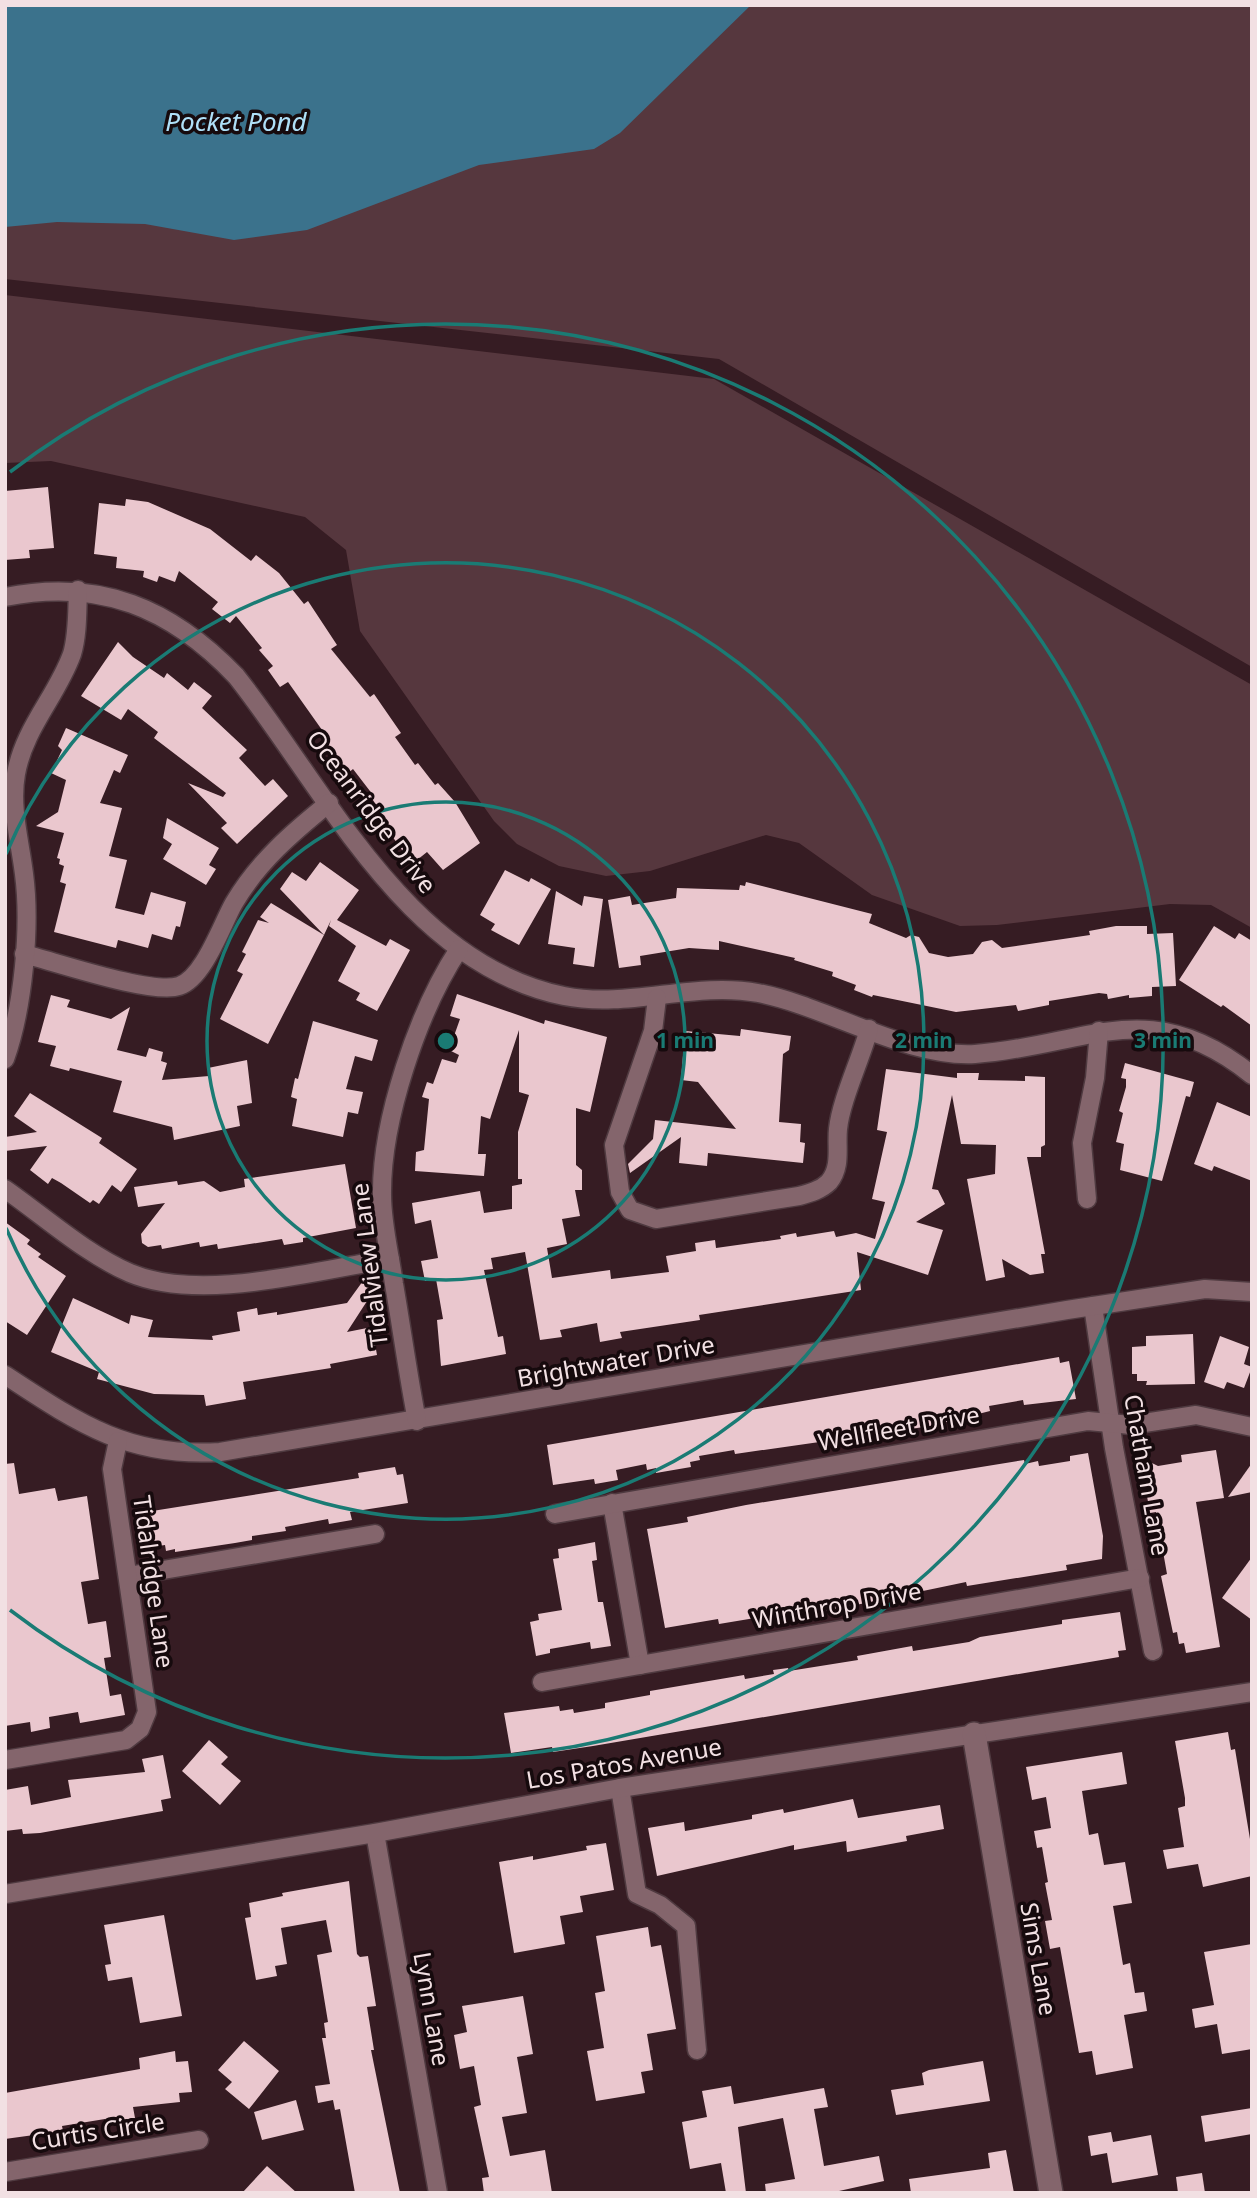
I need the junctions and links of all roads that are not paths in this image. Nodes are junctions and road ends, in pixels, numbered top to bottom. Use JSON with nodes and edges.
{"nodes":[{"id":1,"x":78,"y":590,"type":"junction"},
{"id":2,"x":5,"y":597,"type":"edge"},
{"id":3,"x":329,"y":803,"type":"junction"},
{"id":4,"x":458,"y":949,"type":"junction"},
{"id":5,"x":24,"y":954,"type":"junction"},
{"id":6,"x":657,"y":998,"type":"junction"},
{"id":7,"x":870,"y":1029,"type":"junction"},
{"id":8,"x":1099,"y":1031,"type":"junction"},
{"id":9,"x":5,"y":1059,"type":"edge"},
{"id":10,"x":1252,"y":1075,"type":"edge"},
{"id":11,"x":5,"y":1189,"type":"edge"},
{"id":12,"x":1087,"y":1199,"type":"dead end"},
{"id":13,"x":390,"y":1259,"type":"junction"},
{"id":14,"x":1252,"y":1292,"type":"edge"},
{"id":15,"x":1093,"y":1306,"type":"junction"},
{"id":16,"x":5,"y":1375,"type":"edge"},
{"id":17,"x":417,"y":1420,"type":"junction"},
{"id":18,"x":1110,"y":1422,"type":"junction"},
{"id":19,"x":1252,"y":1427,"type":"edge"},
{"id":20,"x":118,"y":1441,"type":"junction"},
{"id":21,"x":612,"y":1503,"type":"junction"},
{"id":22,"x":555,"y":1514,"type":"dead end"},
{"id":23,"x":375,"y":1534,"type":"dead end"},
{"id":24,"x":128,"y":1576,"type":"junction"},
{"id":25,"x":1140,"y":1578,"type":"junction"},
{"id":26,"x":1153,"y":1651,"type":"dead end"},
{"id":27,"x":640,"y":1665,"type":"junction"},
{"id":28,"x":542,"y":1682,"type":"dead end"},
{"id":29,"x":1252,"y":1692,"type":"edge"},
{"id":30,"x":974,"y":1734,"type":"junction"},
{"id":31,"x":5,"y":1760,"type":"edge"},
{"id":32,"x":620,"y":1788,"type":"junction"},
{"id":33,"x":375,"y":1833,"type":"junction"},
{"id":34,"x":5,"y":1894,"type":"edge"},
{"id":35,"x":697,"y":2050,"type":"dead end"},
{"id":36,"x":199,"y":2140,"type":"dead end"},
{"id":37,"x":5,"y":2172,"type":"edge"},
{"id":38,"x":438,"y":2193,"type":"edge"},
{"id":39,"x":1051,"y":2193,"type":"edge"}],
"edges":[{"from":1,"to":2,"type":"street","name":"Oceanridge Drive"},
{"from":1,"to":3,"type":"street","name":"Oceanridge Drive"},
{"from":1,"to":5,"type":"street"},
{"from":3,"to":4,"type":"street","name":"Oceanridge Drive"},
{"from":3,"to":5,"type":"street"},
{"from":4,"to":6,"type":"street","name":"Oceanridge Drive"},
{"from":4,"to":13,"type":"street","name":"Tidalview Lane"},
{"from":5,"to":9,"type":"street"},
{"from":6,"to":7,"type":"street","name":"Oceanridge Drive"},
{"from":6,"to":7,"type":"street"},
{"from":7,"to":8,"type":"street","name":"Oceanridge Drive"},
{"from":8,"to":10,"type":"street","name":"Oceanridge Drive"},
{"from":8,"to":12,"type":"street"},
{"from":11,"to":13,"type":"street"},
{"from":13,"to":17,"type":"street","name":"Tidalview Lane"},
{"from":14,"to":15,"type":"street","name":"Brightwater Drive"},
{"from":15,"to":17,"type":"street","name":"Brightwater Drive"},
{"from":15,"to":18,"type":"street","name":"Chatham Lane"},
{"from":16,"to":20,"type":"street","name":"Brightwater Drive"},
{"from":17,"to":20,"type":"street","name":"Brightwater Drive"},
{"from":18,"to":19,"type":"street","name":"Wellfleet Drive"},
{"from":18,"to":21,"type":"street","name":"Wellfleet Drive"},
{"from":18,"to":25,"type":"street","name":"Chatham Lane"},
{"from":20,"to":24,"type":"street","name":"Tidalridge Lane"},
{"from":21,"to":22,"type":"street","name":"Wellfleet Drive"},
{"from":21,"to":27,"type":"street"},
{"from":23,"to":24,"type":"street"},
{"from":24,"to":31,"type":"street","name":"Tidalridge Lane"},
{"from":25,"to":26,"type":"street","name":"Chatham Lane"},
{"from":25,"to":27,"type":"street","name":"Winthrop Drive"},
{"from":27,"to":28,"type":"street","name":"Winthrop Drive"},
{"from":29,"to":30,"type":"street","name":"Los Patos Avenue"},
{"from":30,"to":32,"type":"street","name":"Los Patos Avenue"},
{"from":30,"to":39,"type":"street","name":"Sims Lane"},
{"from":32,"to":33,"type":"street","name":"Los Patos Avenue"},
{"from":32,"to":35,"type":"street"},
{"from":33,"to":34,"type":"street","name":"Los Patos Avenue"},
{"from":33,"to":38,"type":"street","name":"Lynn Lane"},
{"from":36,"to":37,"type":"street","name":"Curtis Circle"}]}
